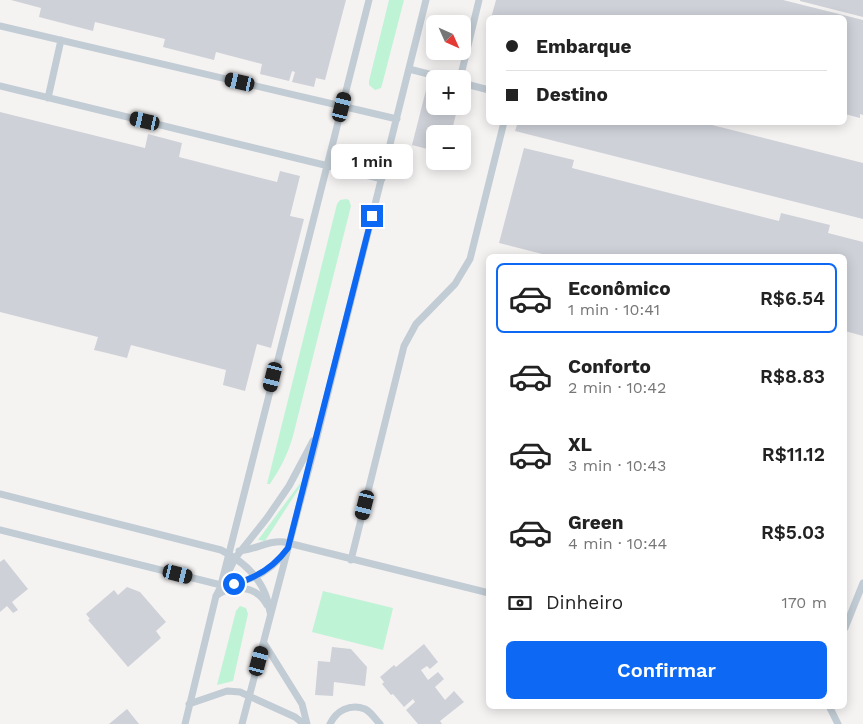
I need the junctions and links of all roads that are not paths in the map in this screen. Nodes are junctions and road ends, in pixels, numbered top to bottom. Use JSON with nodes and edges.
{"nodes":[{"id":1,"x":369,"y":0,"type":"edge"},
{"id":2,"x":426,"y":0,"type":"edge"},
{"id":3,"x":479,"y":0,"type":"edge"},
{"id":4,"x":0,"y":26,"type":"edge"},
{"id":5,"x":61,"y":40,"type":"junction"},
{"id":6,"x":409,"y":69,"type":"junction"},
{"id":7,"x":462,"y":70,"type":"edge"},
{"id":8,"x":426,"y":73,"type":"edge"},
{"id":9,"x":471,"y":85,"type":"edge"},
{"id":10,"x":0,"y":86,"type":"edge"},
{"id":11,"x":486,"y":89,"type":"edge"},
{"id":12,"x":48,"y":98,"type":"junction"},
{"id":13,"x":342,"y":107,"type":"junction"},
{"id":14,"x":396,"y":119,"type":"junction"},
{"id":15,"x":503,"y":125,"type":"edge"},
{"id":16,"x":327,"y":166,"type":"junction"},
{"id":17,"x":382,"y":179,"type":"junction"},
{"id":18,"x":322,"y":417,"type":"junction"},
{"id":19,"x":0,"y":494,"type":"edge"},
{"id":20,"x":0,"y":530,"type":"edge"},
{"id":21,"x":289,"y":546,"type":"junction"},
{"id":22,"x":241,"y":551,"type":"junction"},
{"id":23,"x":229,"y":552,"type":"junction"},
{"id":24,"x":236,"y":557,"type":"junction"},
{"id":25,"x":351,"y":560,"type":"junction"},
{"id":26,"x":256,"y":576,"type":"junction"},
{"id":27,"x":863,"y":583,"type":"edge"},
{"id":28,"x":221,"y":585,"type":"junction"},
{"id":29,"x":486,"y":592,"type":"edge"},
{"id":30,"x":216,"y":596,"type":"junction"},
{"id":31,"x":270,"y":618,"type":"junction"},
{"id":32,"x":847,"y":623,"type":"edge"},
{"id":33,"x":264,"y":643,"type":"junction"},
{"id":34,"x":250,"y":696,"type":"junction"},
{"id":35,"x":189,"y":704,"type":"junction"},
{"id":36,"x":830,"y":709,"type":"edge"},
{"id":37,"x":184,"y":724,"type":"edge"},
{"id":38,"x":242,"y":724,"type":"edge"},
{"id":39,"x":304,"y":724,"type":"edge"},
{"id":40,"x":307,"y":724,"type":"edge"},
{"id":41,"x":330,"y":724,"type":"edge"},
{"id":42,"x":380,"y":724,"type":"edge"},
{"id":43,"x":838,"y":724,"type":"edge"}],
"edges":[{"from":1,"to":13,"type":"lane"},
{"from":2,"to":6,"type":"lane"},
{"from":3,"to":7,"type":"lane"},
{"from":4,"to":5,"type":"lane"},
{"from":5,"to":12,"type":"lane"},
{"from":5,"to":13,"type":"lane"},
{"from":6,"to":8,"type":"lane"},
{"from":6,"to":14,"type":"lane"},
{"from":9,"to":11,"type":"lane"},
{"from":10,"to":12,"type":"lane"},
{"from":12,"to":16,"type":"lane"},
{"from":13,"to":14,"type":"lane"},
{"from":13,"to":16,"type":"lane"},
{"from":14,"to":17,"type":"lane"},
{"from":15,"to":25,"type":"lane"},
{"from":16,"to":17,"type":"lane"},
{"from":16,"to":23,"type":"lane"},
{"from":17,"to":18,"type":"lane"},
{"from":18,"to":21,"type":"lane"},
{"from":18,"to":22,"type":"lane"},
{"from":19,"to":23,"type":"lane"},
{"from":20,"to":28,"type":"lane"},
{"from":21,"to":22,"type":"lane"},
{"from":21,"to":25,"type":"lane"},
{"from":21,"to":26,"type":"lane"},
{"from":21,"to":31,"type":"lane"},
{"from":22,"to":23,"type":"lane"},
{"from":22,"to":24,"type":"lane"},
{"from":23,"to":24,"type":"lane"},
{"from":23,"to":28,"type":"lane"},
{"from":24,"to":26,"type":"lane"},
{"from":24,"to":28,"type":"lane"},
{"from":25,"to":29,"type":"lane"},
{"from":26,"to":28,"type":"lane"},
{"from":26,"to":31,"type":"lane"},
{"from":27,"to":32,"type":"lane"},
{"from":28,"to":30,"type":"lane"},
{"from":30,"to":31,"type":"lane"},
{"from":30,"to":35,"type":"lane"},
{"from":31,"to":33,"type":"lane"},
{"from":33,"to":34,"type":"lane"},
{"from":33,"to":40,"type":"lane"},
{"from":34,"to":35,"type":"lane"},
{"from":34,"to":38,"type":"lane"},
{"from":34,"to":39,"type":"lane"},
{"from":35,"to":37,"type":"lane"},
{"from":36,"to":43,"type":"lane"},
{"from":41,"to":42,"type":"lane"}]}
